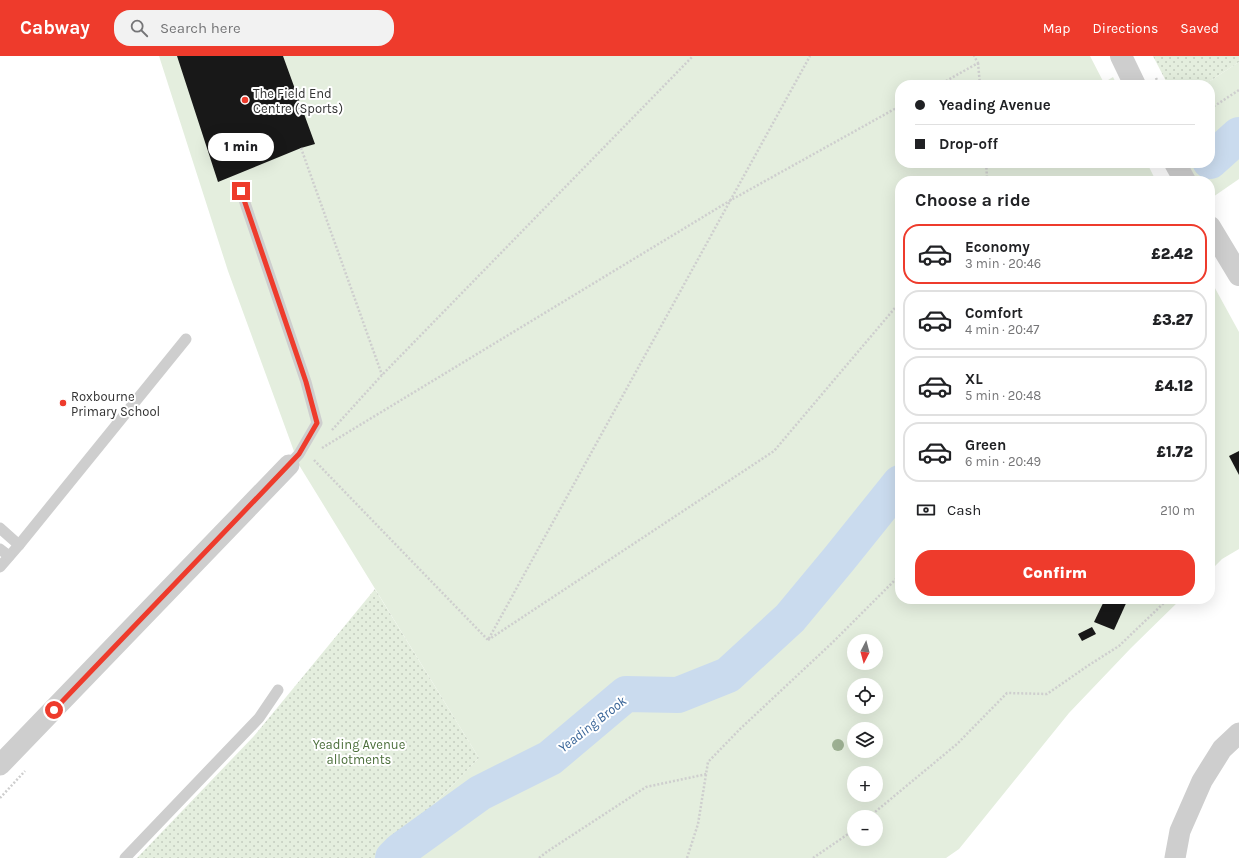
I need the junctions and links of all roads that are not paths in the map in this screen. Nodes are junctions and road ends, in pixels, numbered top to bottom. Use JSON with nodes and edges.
{"nodes":[{"id":1,"x":1121,"y":56,"type":"edge"},
{"id":2,"x":1133,"y":80,"type":"edge"},
{"id":3,"x":241,"y":191,"type":"dead end"},
{"id":4,"x":1215,"y":241,"type":"edge"},
{"id":5,"x":1239,"y":275,"type":"edge"},
{"id":6,"x":186,"y":339,"type":"dead end"},
{"id":7,"x":289,"y":465,"type":"joint"},
{"id":8,"x":0,"y":528,"type":"edge"},
{"id":9,"x":19,"y":545,"type":"junction"},
{"id":10,"x":4,"y":553,"type":"edge"},
{"id":11,"x":0,"y":567,"type":"edge"},
{"id":12,"x":278,"y":690,"type":"dead end"},
{"id":13,"x":1239,"y":733,"type":"edge"},
{"id":14,"x":0,"y":765,"type":"edge"},
{"id":15,"x":125,"y":858,"type":"edge"},
{"id":16,"x":1175,"y":858,"type":"edge"}],
"edges":[{"from":1,"to":2,"type":"street"},
{"from":3,"to":7,"type":"lane"},
{"from":4,"to":5,"type":"street"},
{"from":6,"to":9,"type":"lane"},
{"from":7,"to":14,"type":"street"},
{"from":8,"to":9,"type":"lane"},
{"from":9,"to":10,"type":"lane"},
{"from":10,"to":11,"type":"lane"},
{"from":12,"to":15,"type":"lane"},
{"from":13,"to":16,"type":"street"}]}
